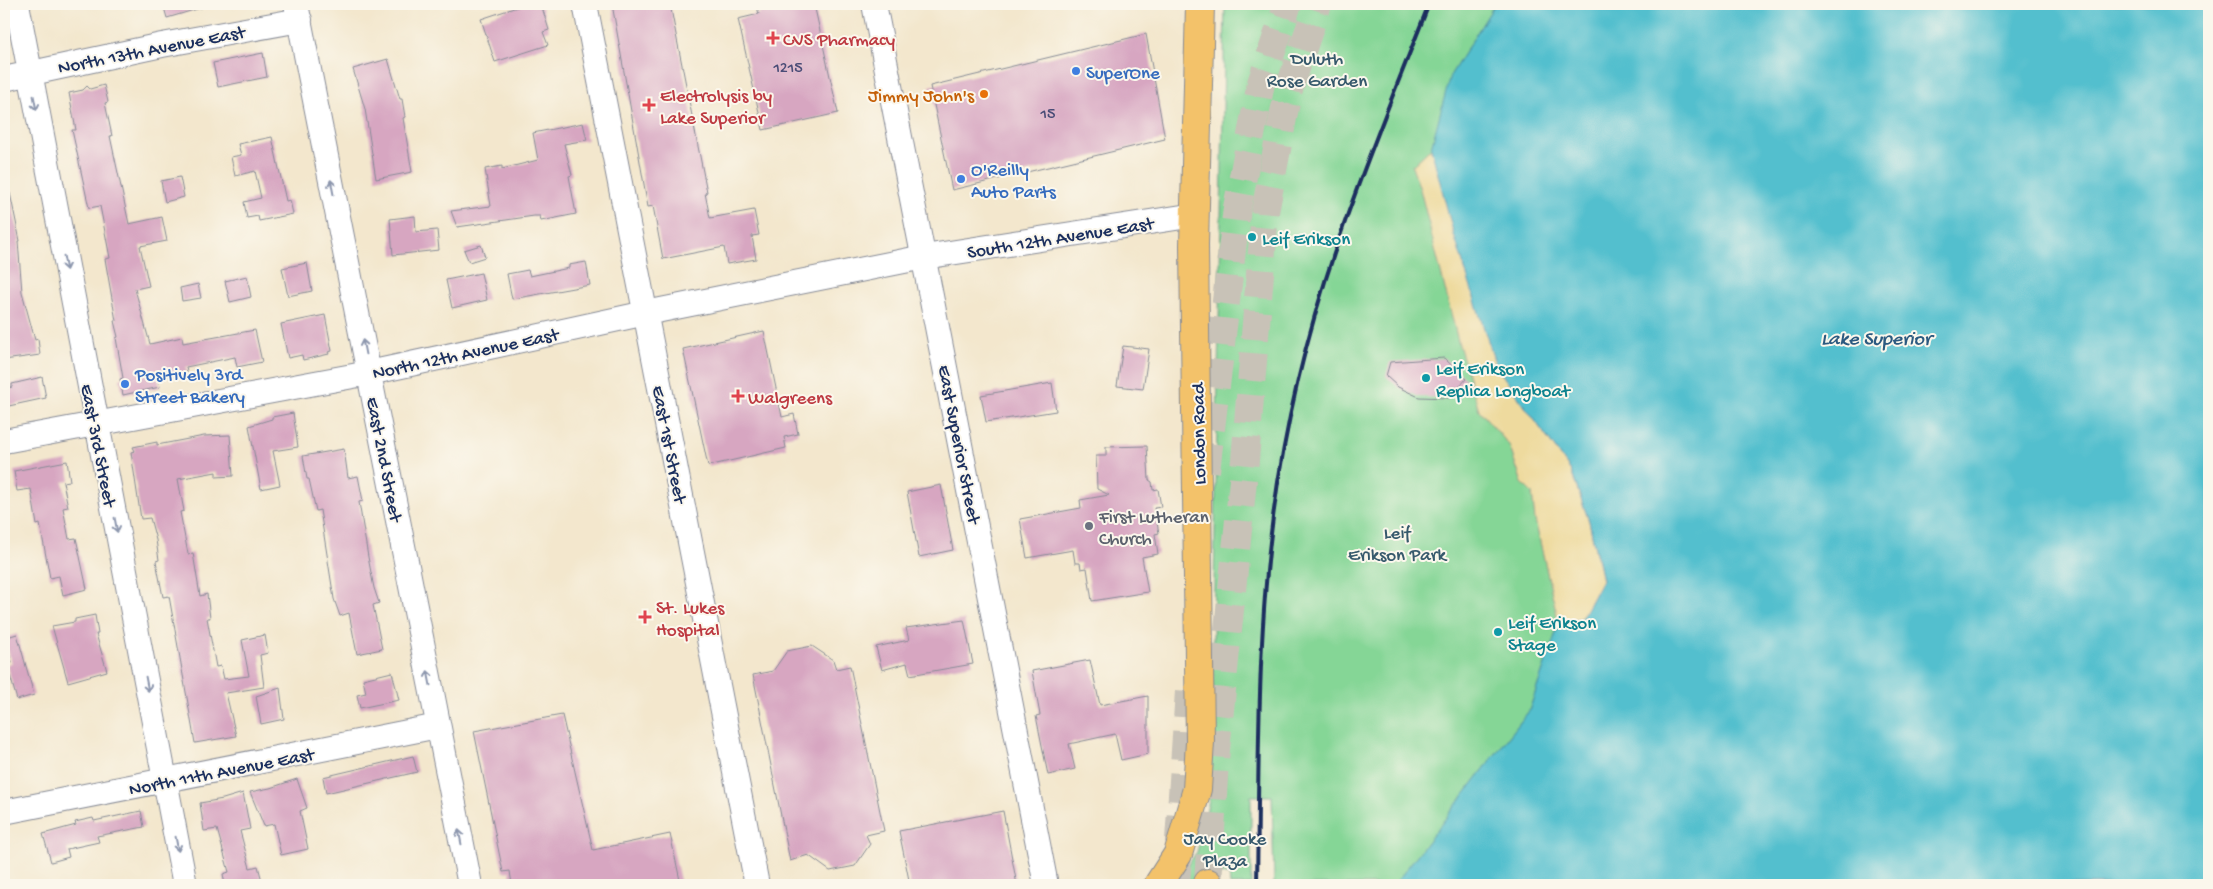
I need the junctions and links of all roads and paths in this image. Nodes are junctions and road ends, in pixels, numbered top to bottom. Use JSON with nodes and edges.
{"nodes":[{"id":1,"x":17,"y":4,"type":"edge"},
{"id":2,"x":585,"y":4,"type":"edge"},
{"id":3,"x":874,"y":4,"type":"edge"},
{"id":4,"x":1200,"y":4,"type":"edge"},
{"id":5,"x":298,"y":12,"type":"edge"},
{"id":6,"x":29,"y":73,"type":"junction"},
{"id":7,"x":4,"y":79,"type":"edge"},
{"id":8,"x":1195,"y":215,"type":"junction"},
{"id":9,"x":924,"y":257,"type":"junction"},
{"id":10,"x":646,"y":313,"type":"junction"},
{"id":11,"x":368,"y":373,"type":"junction"},
{"id":12,"x":96,"y":425,"type":"junction"},
{"id":13,"x":4,"y":441,"type":"edge"},
{"id":14,"x":438,"y":726,"type":"junction"},
{"id":15,"x":165,"y":782,"type":"junction"},
{"id":16,"x":4,"y":812,"type":"edge"},
{"id":17,"x":185,"y":885,"type":"edge"},
{"id":18,"x":470,"y":885,"type":"edge"},
{"id":19,"x":757,"y":885,"type":"edge"},
{"id":20,"x":1046,"y":885,"type":"edge"},
{"id":21,"x":1158,"y":885,"type":"edge"}],
"edges":[{"from":1,"to":6,"type":"street","name":"East 3rd Street"},
{"from":2,"to":10,"type":"street","name":"East 1st Street"},
{"from":3,"to":9,"type":"street","name":"East Superior Street"},
{"from":4,"to":8,"type":"main road","name":"London Road"},
{"from":5,"to":6,"type":"street","name":"North 13th Avenue East"},
{"from":11,"to":5,"type":"street","name":"East 2nd Street","one_way":true},
{"from":6,"to":7,"type":"street","name":"North 13th Avenue East"},
{"from":6,"to":12,"type":"street","name":"East 3rd Street","one_way":true},
{"from":8,"to":9,"type":"street","name":"South 12th Avenue East"},
{"from":8,"to":21,"type":"main road","name":"London Road"},
{"from":9,"to":10,"type":"street","name":"North 12th Avenue East"},
{"from":9,"to":20,"type":"street","name":"East Superior Street"},
{"from":10,"to":11,"type":"street","name":"North 12th Avenue East"},
{"from":10,"to":19,"type":"street","name":"East 1st Street"},
{"from":11,"to":12,"type":"street","name":"North 12th Avenue East"},
{"from":14,"to":11,"type":"street","name":"East 2nd Street","one_way":true},
{"from":12,"to":13,"type":"street","name":"North 12th Avenue East"},
{"from":12,"to":15,"type":"street","name":"East 3rd Street","one_way":true},
{"from":14,"to":15,"type":"street","name":"North 11th Avenue East"},
{"from":18,"to":14,"type":"street","name":"East 2nd Street","one_way":true},
{"from":15,"to":16,"type":"street","name":"North 11th Avenue East"},
{"from":15,"to":17,"type":"street","name":"East 3rd Street","one_way":true}]}
